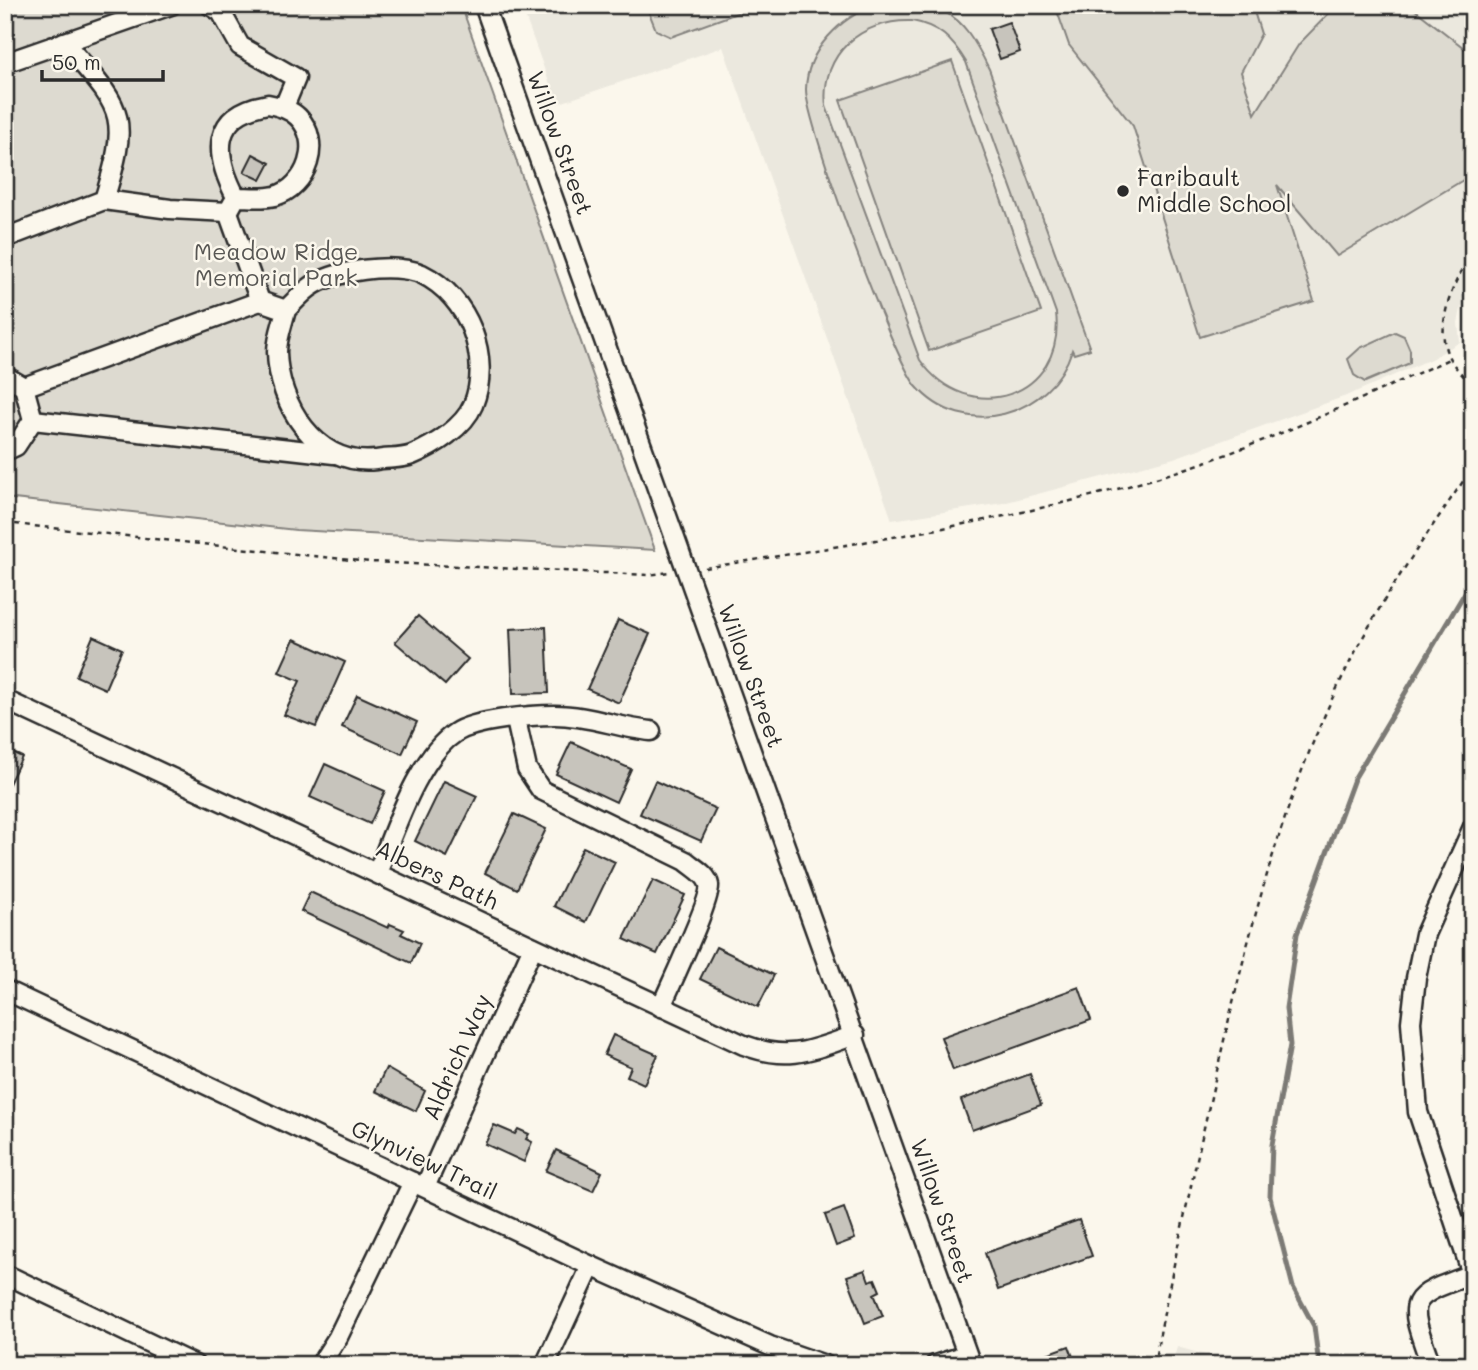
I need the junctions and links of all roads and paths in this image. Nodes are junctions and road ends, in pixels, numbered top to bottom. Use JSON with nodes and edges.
{"nodes":[{"id":1,"x":171,"y":5,"type":"edge"},
{"id":2,"x":484,"y":5,"type":"edge"},
{"id":3,"x":218,"y":7,"type":"edge"},
{"id":4,"x":64,"y":42,"type":"junction"},
{"id":5,"x":5,"y":62,"type":"edge"},
{"id":6,"x":284,"y":107,"type":"junction"},
{"id":7,"x":104,"y":200,"type":"junction"},
{"id":8,"x":232,"y":205,"type":"junction"},
{"id":9,"x":5,"y":238,"type":"edge"},
{"id":10,"x":1473,"y":254,"type":"edge"},
{"id":11,"x":260,"y":301,"type":"junction"},
{"id":12,"x":286,"y":310,"type":"junction"},
{"id":13,"x":1450,"y":359,"type":"junction"},
{"id":14,"x":5,"y":376,"type":"edge"},
{"id":15,"x":1473,"y":386,"type":"edge"},
{"id":16,"x":24,"y":387,"type":"junction"},
{"id":17,"x":33,"y":419,"type":"junction"},
{"id":18,"x":5,"y":451,"type":"edge"},
{"id":19,"x":334,"y":454,"type":"junction"},
{"id":20,"x":1473,"y":467,"type":"edge"},
{"id":21,"x":5,"y":523,"type":"edge"},
{"id":22,"x":687,"y":570,"type":"junction"},
{"id":23,"x":5,"y":700,"type":"edge"},
{"id":24,"x":516,"y":720,"type":"junction"},
{"id":25,"x":651,"y":731,"type":"dead end"},
{"id":26,"x":1473,"y":827,"type":"edge"},
{"id":27,"x":377,"y":873,"type":"junction"},
{"id":28,"x":533,"y":947,"type":"junction"},
{"id":29,"x":5,"y":990,"type":"edge"},
{"id":30,"x":661,"y":1007,"type":"junction"},
{"id":31,"x":855,"y":1035,"type":"junction"},
{"id":32,"x":419,"y":1184,"type":"junction"},
{"id":33,"x":591,"y":1266,"type":"junction"},
{"id":34,"x":5,"y":1274,"type":"edge"},
{"id":35,"x":1472,"y":1274,"type":"edge"},
{"id":36,"x":969,"y":1360,"type":"edge"},
{"id":37,"x":195,"y":1365,"type":"edge"},
{"id":38,"x":320,"y":1365,"type":"edge"},
{"id":39,"x":545,"y":1365,"type":"edge"},
{"id":40,"x":825,"y":1365,"type":"edge"},
{"id":41,"x":935,"y":1365,"type":"edge"},
{"id":42,"x":1154,"y":1365,"type":"edge"},
{"id":43,"x":1431,"y":1365,"type":"edge"}],
"edges":[{"from":1,"to":4,"type":"street"},
{"from":2,"to":22,"type":"street","name":"Willow Street"},
{"from":3,"to":6,"type":"street"},
{"from":4,"to":5,"type":"street"},
{"from":4,"to":7,"type":"street"},
{"from":6,"to":8,"type":"street"},
{"from":6,"to":8,"type":"street"},
{"from":7,"to":8,"type":"street"},
{"from":7,"to":9,"type":"street"},
{"from":8,"to":11,"type":"street"},
{"from":10,"to":13,"type":"path"},
{"from":11,"to":12,"type":"street"},
{"from":11,"to":16,"type":"street"},
{"from":12,"to":19,"type":"street"},
{"from":12,"to":19,"type":"street"},
{"from":13,"to":15,"type":"path"},
{"from":13,"to":22,"type":"path"},
{"from":14,"to":16,"type":"street"},
{"from":16,"to":17,"type":"street"},
{"from":17,"to":18,"type":"street"},
{"from":17,"to":19,"type":"street"},
{"from":20,"to":42,"type":"path"},
{"from":21,"to":22,"type":"path"},
{"from":22,"to":31,"type":"street","name":"Willow Street"},
{"from":23,"to":27,"type":"street","name":"Albers Path"},
{"from":24,"to":25,"type":"street"},
{"from":24,"to":27,"type":"street"},
{"from":24,"to":30,"type":"street"},
{"from":26,"to":35,"type":"street"},
{"from":27,"to":28,"type":"street","name":"Albers Path"},
{"from":28,"to":30,"type":"street","name":"Albers Path"},
{"from":28,"to":32,"type":"street","name":"Aldrich Way"},
{"from":29,"to":32,"type":"street","name":"Glynview Trail"},
{"from":30,"to":31,"type":"street","name":"Albers Path"},
{"from":31,"to":36,"type":"street","name":"Willow Street"},
{"from":32,"to":33,"type":"street","name":"Glynview Trail"},
{"from":32,"to":38,"type":"street","name":"Aldrich Way"},
{"from":33,"to":39,"type":"street"},
{"from":33,"to":40,"type":"street","name":"Glynview Trail"},
{"from":34,"to":37,"type":"street"},
{"from":35,"to":43,"type":"street"},
{"from":36,"to":41,"type":"street"}]}
